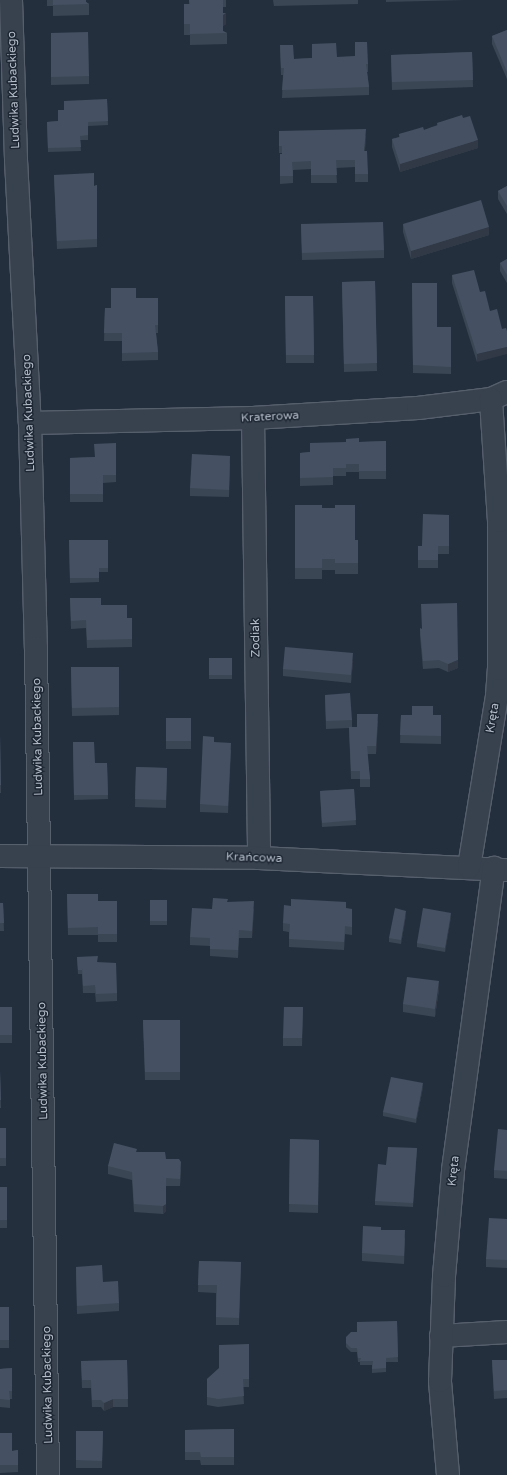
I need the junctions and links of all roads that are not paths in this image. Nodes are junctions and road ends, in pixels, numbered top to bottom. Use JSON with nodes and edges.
{"nodes":[{"id":1,"x":11,"y":0,"type":"edge"},
{"id":2,"x":499,"y":396,"type":"edge"},
{"id":3,"x":253,"y":418,"type":"junction"},
{"id":4,"x":30,"y":424,"type":"junction"},
{"id":5,"x":503,"y":522,"type":"edge"},
{"id":6,"x":39,"y":855,"type":"junction"},
{"id":7,"x":0,"y":856,"type":"edge"},
{"id":8,"x":259,"y":858,"type":"junction"},
{"id":9,"x":469,"y":867,"type":"junction"},
{"id":10,"x":501,"y":869,"type":"edge"},
{"id":11,"x":507,"y":1332,"type":"edge"},
{"id":12,"x":441,"y":1336,"type":"junction"},
{"id":13,"x":48,"y":1475,"type":"edge"},
{"id":14,"x":448,"y":1475,"type":"edge"}],
"edges":[{"from":1,"to":4,"type":"street","name":"Ludwika Kubackiego"},
{"from":2,"to":3,"type":"street","name":"Kraterowa"},
{"from":2,"to":5,"type":"street","name":"Kręta"},
{"from":3,"to":4,"type":"street","name":"Kraterowa"},
{"from":3,"to":8,"type":"street","name":"Zodiak"},
{"from":4,"to":6,"type":"street","name":"Ludwika Kubackiego"},
{"from":5,"to":9,"type":"street","name":"Kręta"},
{"from":6,"to":7,"type":"street","name":"Krańcowa"},
{"from":6,"to":8,"type":"street","name":"Krańcowa"},
{"from":6,"to":13,"type":"street","name":"Ludwika Kubackiego"},
{"from":8,"to":9,"type":"street","name":"Krańcowa"},
{"from":9,"to":10,"type":"street","name":"Krańcowa"},
{"from":10,"to":12,"type":"street","name":"Kręta"},
{"from":11,"to":12,"type":"street"},
{"from":12,"to":14,"type":"street","name":"Kręta"}]}
